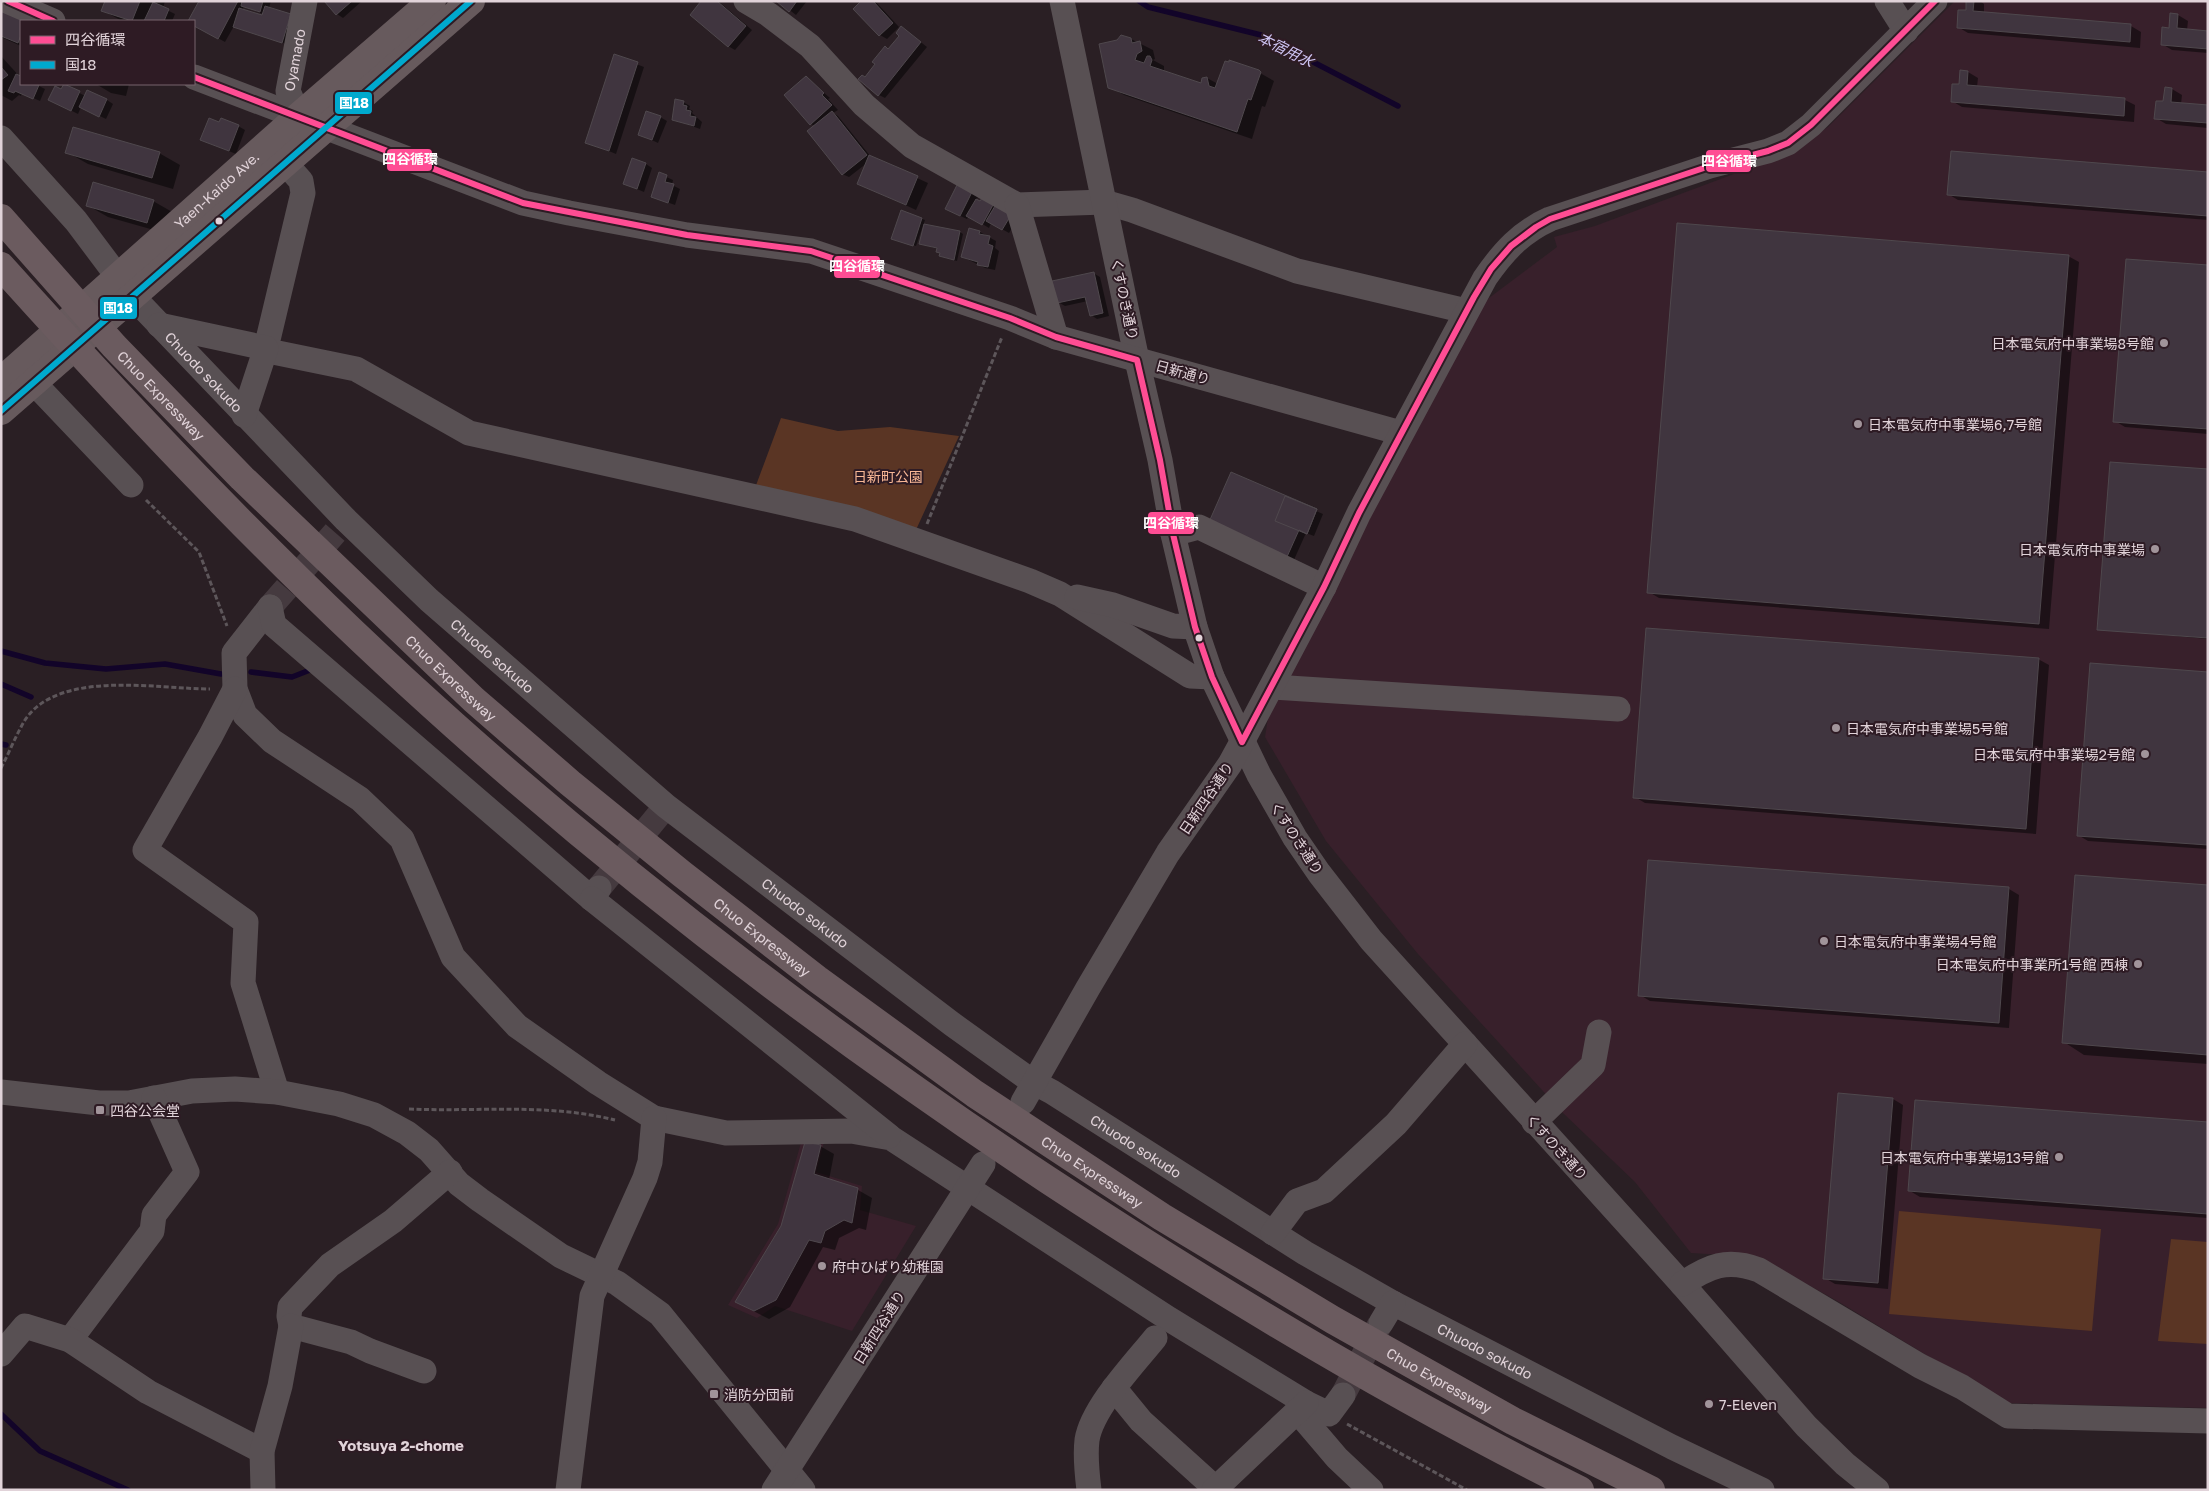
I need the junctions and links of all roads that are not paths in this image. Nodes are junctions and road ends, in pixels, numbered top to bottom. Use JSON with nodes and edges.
{"nodes":[{"id":1,"x":7,"y":1,"type":"edge"},
{"id":2,"x":306,"y":1,"type":"edge"},
{"id":3,"x":432,"y":1,"type":"edge"},
{"id":4,"x":471,"y":1,"type":"edge"},
{"id":5,"x":746,"y":1,"type":"edge"},
{"id":6,"x":1062,"y":1,"type":"edge"},
{"id":7,"x":1887,"y":1,"type":"edge"},
{"id":8,"x":1935,"y":1,"type":"edge"},
{"id":9,"x":51,"y":20,"type":"edge"},
{"id":10,"x":1906,"y":31,"type":"junction"},
{"id":11,"x":195,"y":77,"type":"edge"},
{"id":12,"x":299,"y":116,"type":"junction"},
{"id":13,"x":328,"y":127,"type":"junction"},
{"id":14,"x":1,"y":138,"type":"edge"},
{"id":15,"x":286,"y":164,"type":"junction"},
{"id":16,"x":1104,"y":202,"type":"junction"},
{"id":17,"x":1017,"y":205,"type":"junction"},
{"id":18,"x":1,"y":218,"type":"edge"},
{"id":19,"x":1,"y":266,"type":"edge"},
{"id":20,"x":125,"y":287,"type":"junction"},
{"id":21,"x":1466,"y":311,"type":"junction"},
{"id":22,"x":159,"y":325,"type":"junction"},
{"id":23,"x":1056,"y":337,"type":"junction"},
{"id":24,"x":266,"y":348,"type":"junction"},
{"id":25,"x":1137,"y":360,"type":"junction"},
{"id":26,"x":12,"y":373,"type":"edge"},
{"id":27,"x":1,"y":411,"type":"edge"},
{"id":28,"x":244,"y":415,"type":"junction"},
{"id":29,"x":1401,"y":433,"type":"junction"},
{"id":30,"x":131,"y":485,"type":"road end"},
{"id":31,"x":1173,"y":534,"type":"junction"},
{"id":32,"x":1324,"y":587,"type":"junction"},
{"id":33,"x":1060,"y":594,"type":"junction"},
{"id":34,"x":1195,"y":627,"type":"junction"},
{"id":35,"x":1212,"y":677,"type":"junction"},
{"id":36,"x":1273,"y":687,"type":"junction"},
{"id":37,"x":235,"y":690,"type":"junction"},
{"id":38,"x":1618,"y":709,"type":"dead end"},
{"id":39,"x":1242,"y":742,"type":"junction"},
{"id":40,"x":1600,"y":1032,"type":"dead end"},
{"id":41,"x":1465,"y":1044,"type":"junction"},
{"id":42,"x":1,"y":1092,"type":"edge"},
{"id":43,"x":276,"y":1092,"type":"junction"},
{"id":44,"x":1028,"y":1092,"type":"junction"},
{"id":45,"x":154,"y":1098,"type":"junction"},
{"id":46,"x":654,"y":1118,"type":"junction"},
{"id":47,"x":1534,"y":1122,"type":"junction"},
{"id":48,"x":891,"y":1138,"type":"junction"},
{"id":49,"x":983,"y":1164,"type":"dead end"},
{"id":50,"x":450,"y":1172,"type":"junction"},
{"id":51,"x":968,"y":1187,"type":"junction"},
{"id":52,"x":1273,"y":1233,"type":"junction"},
{"id":53,"x":601,"y":1274,"type":"junction"},
{"id":54,"x":1682,"y":1284,"type":"junction"},
{"id":55,"x":291,"y":1326,"type":"junction"},
{"id":56,"x":1155,"y":1338,"type":"dead end"},
{"id":57,"x":70,"y":1340,"type":"junction"},
{"id":58,"x":1,"y":1354,"type":"edge"},
{"id":59,"x":424,"y":1371,"type":"dead end"},
{"id":60,"x":1114,"y":1388,"type":"junction"},
{"id":61,"x":1336,"y":1404,"type":"road end"},
{"id":62,"x":1302,"y":1407,"type":"junction"},
{"id":63,"x":2208,"y":1421,"type":"edge"},
{"id":64,"x":262,"y":1450,"type":"junction"},
{"id":65,"x":781,"y":1480,"type":"edge"},
{"id":66,"x":1214,"y":1489,"type":"edge"},
{"id":67,"x":263,"y":1490,"type":"edge"},
{"id":68,"x":568,"y":1490,"type":"edge"},
{"id":69,"x":803,"y":1490,"type":"edge"},
{"id":70,"x":1089,"y":1490,"type":"edge"},
{"id":71,"x":1371,"y":1490,"type":"edge"},
{"id":72,"x":1580,"y":1490,"type":"edge"},
{"id":73,"x":1651,"y":1490,"type":"edge"},
{"id":74,"x":1762,"y":1490,"type":"edge"},
{"id":75,"x":1877,"y":1490,"type":"edge"}],
"edges":[{"from":1,"to":9,"type":"street"},
{"from":2,"to":12,"type":"street","name":"Oyamado"},
{"from":3,"to":12,"type":"main road","name":"Yaen-Kaido Ave."},
{"from":4,"to":13,"type":"main road","name":"Yaen-Kaido Ave."},
{"from":5,"to":17,"type":"street"},
{"from":6,"to":16,"type":"street","name":"くすのき通り"},
{"from":7,"to":10,"type":"street"},
{"from":8,"to":10,"type":"street"},
{"from":10,"to":21,"type":"street"},
{"from":11,"to":12,"type":"street","name":"日新通り"},
{"from":12,"to":13,"type":"street","name":"日新通り"},
{"from":12,"to":20,"type":"main road","name":"Yaen-Kaido Ave."},
{"from":13,"to":15,"type":"main road","name":"Yaen-Kaido Ave."},
{"from":13,"to":23,"type":"street","name":"日新通り"},
{"from":14,"to":20,"type":"street","name":"Chuodo sokudo"},
{"from":15,"to":20,"type":"main road","name":"Yaen-Kaido Ave."},
{"from":15,"to":24,"type":"street"},
{"from":16,"to":17,"type":"street"},
{"from":16,"to":21,"type":"street"},
{"from":16,"to":25,"type":"street","name":"くすのき通り"},
{"from":17,"to":23,"type":"street"},
{"from":18,"to":73,"type":"highway","name":"Chuo Expressway"},
{"from":19,"to":72,"type":"highway"},
{"from":20,"to":22,"type":"street","name":"Chuodo sokudo"},
{"from":20,"to":26,"type":"main road","name":"Yaen-Kaido Ave."},
{"from":21,"to":29,"type":"street"},
{"from":22,"to":24,"type":"street"},
{"from":22,"to":28,"type":"street","name":"Chuodo sokudo"},
{"from":23,"to":25,"type":"street","name":"日新通り"},
{"from":24,"to":28,"type":"street"},
{"from":24,"to":33,"type":"street"},
{"from":25,"to":29,"type":"street","name":"日新通り"},
{"from":25,"to":31,"type":"street","name":"くすのき通り"},
{"from":26,"to":27,"type":"main road","name":"Yaen-Kaido Ave."},
{"from":26,"to":30,"type":"street"},
{"from":28,"to":44,"type":"street","name":"Chuodo sokudo"},
{"from":29,"to":32,"type":"street","name":"日新四谷通り"},
{"from":31,"to":32,"type":"street"},
{"from":31,"to":34,"type":"street","name":"くすのき通り"},
{"from":32,"to":36,"type":"street","name":"日新四谷通り"},
{"from":33,"to":34,"type":"street"},
{"from":33,"to":35,"type":"street"},
{"from":34,"to":35,"type":"street","name":"くすのき通り"},
{"from":35,"to":39,"type":"street","name":"くすのき通り"},
{"from":36,"to":38,"type":"street"},
{"from":36,"to":39,"type":"street","name":"日新四谷通り"},
{"from":37,"to":43,"type":"street"},
{"from":37,"to":46,"type":"street"},
{"from":37,"to":48,"type":"street"},
{"from":39,"to":41,"type":"street","name":"くすのき通り"},
{"from":39,"to":44,"type":"street","name":"日新四谷通り"},
{"from":40,"to":47,"type":"street"},
{"from":41,"to":47,"type":"street","name":"くすのき通り"},
{"from":41,"to":52,"type":"street"},
{"from":42,"to":45,"type":"street"},
{"from":43,"to":45,"type":"street"},
{"from":43,"to":50,"type":"street"},
{"from":44,"to":52,"type":"street","name":"Chuodo sokudo"},
{"from":45,"to":57,"type":"street"},
{"from":46,"to":48,"type":"street"},
{"from":46,"to":53,"type":"street"},
{"from":47,"to":54,"type":"street","name":"くすのき通り"},
{"from":48,"to":51,"type":"street"},
{"from":49,"to":51,"type":"street","name":"日新四谷通り"},
{"from":50,"to":53,"type":"street"},
{"from":50,"to":55,"type":"street"},
{"from":51,"to":62,"type":"street"},
{"from":51,"to":65,"type":"street","name":"日新四谷通り"},
{"from":52,"to":74,"type":"street","name":"Chuodo sokudo"},
{"from":53,"to":65,"type":"street"},
{"from":53,"to":68,"type":"street"},
{"from":54,"to":63,"type":"street"},
{"from":54,"to":75,"type":"street","name":"くすのき通り"},
{"from":55,"to":59,"type":"street"},
{"from":55,"to":64,"type":"street"},
{"from":56,"to":60,"type":"street"},
{"from":57,"to":58,"type":"street"},
{"from":57,"to":64,"type":"street"},
{"from":60,"to":66,"type":"street"},
{"from":60,"to":70,"type":"street"},
{"from":61,"to":62,"type":"street"},
{"from":62,"to":66,"type":"street"},
{"from":62,"to":71,"type":"street"},
{"from":64,"to":67,"type":"street"},
{"from":65,"to":69,"type":"street"}]}
